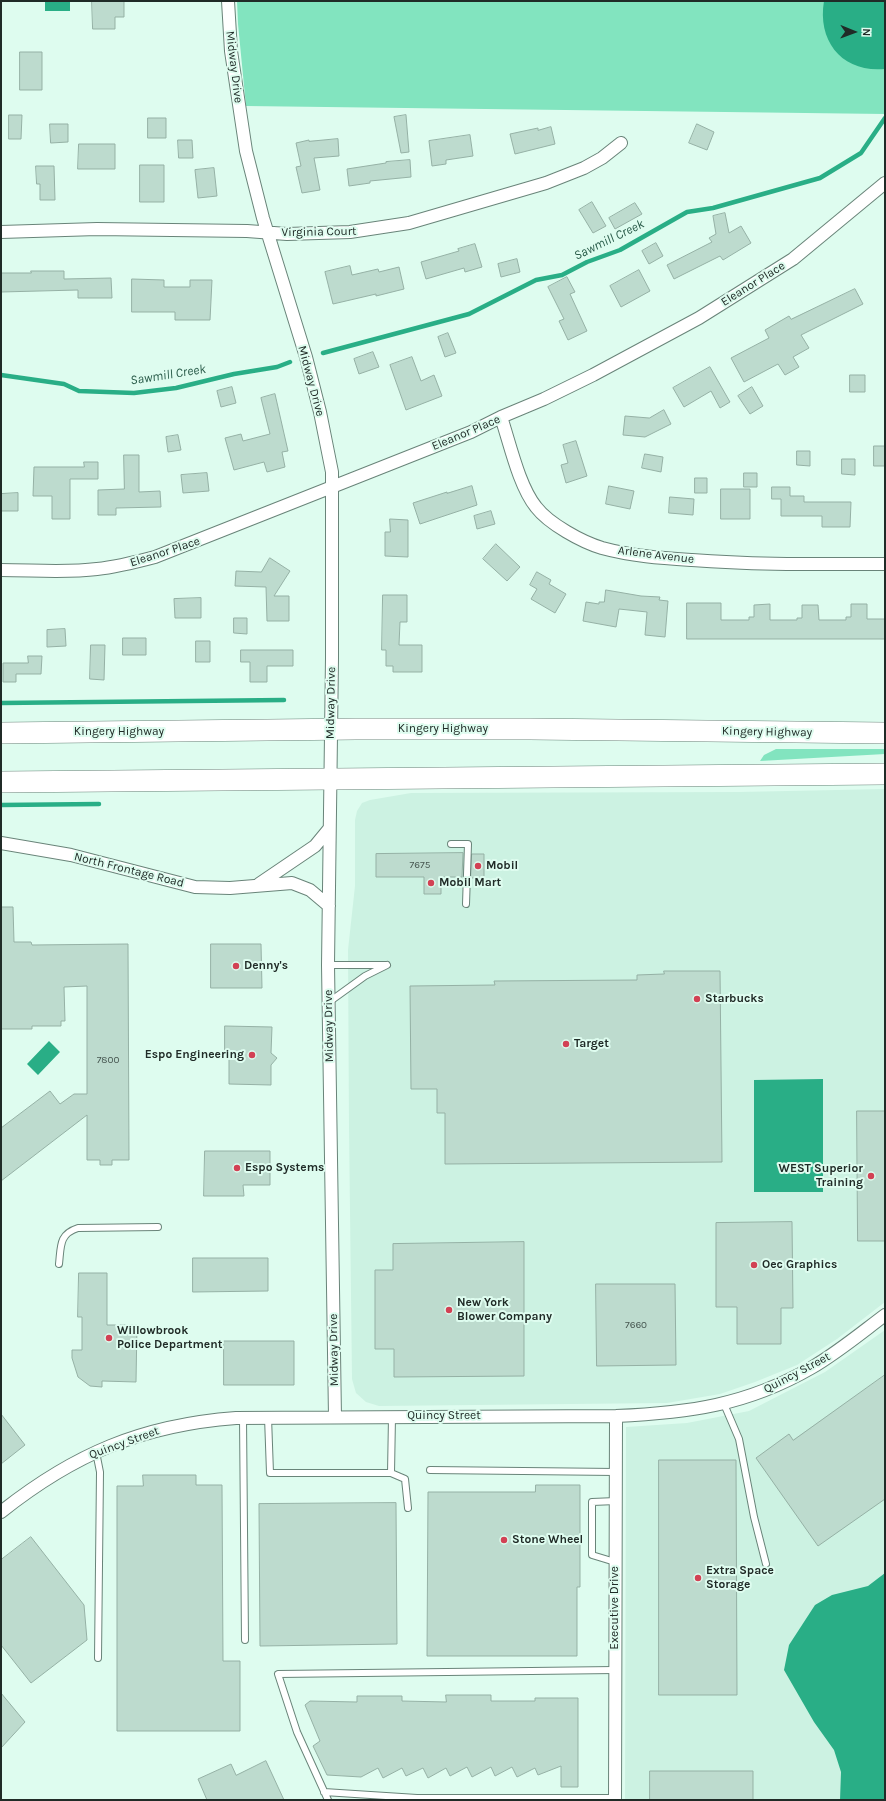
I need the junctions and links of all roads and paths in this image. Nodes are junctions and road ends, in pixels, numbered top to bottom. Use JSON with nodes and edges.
{"nodes":[{"id":1,"x":228,"y":1,"type":"edge"},
{"id":2,"x":621,"y":143,"type":"dead end"},
{"id":3,"x":885,"y":183,"type":"edge"},
{"id":4,"x":1,"y":232,"type":"edge"},
{"id":5,"x":268,"y":232,"type":"junction"},
{"id":6,"x":501,"y":417,"type":"junction"},
{"id":7,"x":332,"y":487,"type":"junction"},
{"id":8,"x":885,"y":564,"type":"edge"},
{"id":9,"x":1,"y":570,"type":"edge"},
{"id":10,"x":331,"y":730,"type":"junction"},
{"id":11,"x":1,"y":733,"type":"edge"},
{"id":12,"x":885,"y":733,"type":"edge"},
{"id":13,"x":885,"y":774,"type":"edge"},
{"id":14,"x":330,"y":779,"type":"junction"},
{"id":15,"x":1,"y":782,"type":"edge"},
{"id":16,"x":330,"y":829,"type":"junction"},
{"id":17,"x":1,"y":843,"type":"edge"},
{"id":18,"x":451,"y":844,"type":"dead end"},
{"id":19,"x":258,"y":885,"type":"junction"},
{"id":20,"x":466,"y":904,"type":"dead end"},
{"id":21,"x":329,"y":906,"type":"junction"},
{"id":22,"x":328,"y":965,"type":"junction"},
{"id":23,"x":329,"y":1002,"type":"junction"},
{"id":24,"x":158,"y":1226,"type":"dead end"},
{"id":25,"x":59,"y":1264,"type":"dead end"},
{"id":26,"x":885,"y":1315,"type":"edge"},
{"id":27,"x":724,"y":1404,"type":"junction"},
{"id":28,"x":616,"y":1416,"type":"junction"},
{"id":29,"x":268,"y":1417,"type":"junction"},
{"id":30,"x":335,"y":1417,"type":"junction"},
{"id":31,"x":392,"y":1417,"type":"junction"},
{"id":32,"x":243,"y":1418,"type":"junction"},
{"id":33,"x":96,"y":1452,"type":"junction"},
{"id":34,"x":430,"y":1470,"type":"dead end"},
{"id":35,"x":616,"y":1472,"type":"junction"},
{"id":36,"x":391,"y":1473,"type":"junction"},
{"id":37,"x":616,"y":1501,"type":"junction"},
{"id":38,"x":408,"y":1508,"type":"dead end"},
{"id":39,"x":1,"y":1512,"type":"edge"},
{"id":40,"x":616,"y":1562,"type":"junction"},
{"id":41,"x":766,"y":1564,"type":"dead end"},
{"id":42,"x":245,"y":1640,"type":"dead end"},
{"id":43,"x":98,"y":1658,"type":"dead end"},
{"id":44,"x":615,"y":1670,"type":"junction"},
{"id":45,"x":324,"y":1792,"type":"junction"},
{"id":46,"x":615,"y":1799,"type":"edge"},
{"id":47,"x":328,"y":1800,"type":"edge"}],
"edges":[{"from":1,"to":5,"type":"street","name":"Midway Drive"},
{"from":2,"to":5,"type":"street","name":"Virginia Court"},
{"from":3,"to":6,"type":"street","name":"Eleanor Place"},
{"from":4,"to":5,"type":"street","name":"Virginia Court"},
{"from":5,"to":7,"type":"street","name":"Midway Drive"},
{"from":6,"to":7,"type":"street","name":"Eleanor Place"},
{"from":6,"to":8,"type":"street","name":"Arlene Avenue"},
{"from":7,"to":9,"type":"street","name":"Eleanor Place"},
{"from":7,"to":10,"type":"street","name":"Midway Drive"},
{"from":10,"to":11,"type":"highway","name":"Kingery Highway"},
{"from":10,"to":12,"type":"highway","name":"Kingery Highway"},
{"from":10,"to":14,"type":"street","name":"Midway Drive"},
{"from":13,"to":14,"type":"highway"},
{"from":14,"to":15,"type":"highway"},
{"from":14,"to":16,"type":"street","name":"Midway Drive"},
{"from":16,"to":19,"type":"street"},
{"from":16,"to":21,"type":"street","name":"Midway Drive"},
{"from":17,"to":19,"type":"street","name":"North Frontage Road"},
{"from":18,"to":20,"type":"lane"},
{"from":19,"to":21,"type":"street","name":"North Frontage Road"},
{"from":21,"to":22,"type":"street","name":"Midway Drive"},
{"from":22,"to":23,"type":"street","name":"Midway Drive"},
{"from":22,"to":23,"type":"lane"},
{"from":23,"to":30,"type":"street","name":"Midway Drive"},
{"from":24,"to":25,"type":"lane"},
{"from":26,"to":27,"type":"street","name":"Quincy Street"},
{"from":27,"to":28,"type":"street","name":"Quincy Street"},
{"from":27,"to":41,"type":"lane"},
{"from":28,"to":31,"type":"street","name":"Quincy Street"},
{"from":28,"to":35,"type":"street","name":"Executive Drive"},
{"from":29,"to":30,"type":"street","name":"Quincy Street"},
{"from":29,"to":32,"type":"street","name":"Quincy Street"},
{"from":29,"to":36,"type":"lane"},
{"from":30,"to":31,"type":"street","name":"Quincy Street"},
{"from":31,"to":36,"type":"lane"},
{"from":32,"to":33,"type":"street","name":"Quincy Street"},
{"from":32,"to":42,"type":"lane"},
{"from":33,"to":39,"type":"street","name":"Quincy Street"},
{"from":33,"to":43,"type":"lane"},
{"from":34,"to":35,"type":"lane"},
{"from":35,"to":37,"type":"street","name":"Executive Drive"},
{"from":36,"to":38,"type":"lane"},
{"from":37,"to":40,"type":"street","name":"Executive Drive"},
{"from":37,"to":40,"type":"lane"},
{"from":40,"to":44,"type":"street","name":"Executive Drive"},
{"from":44,"to":45,"type":"lane"},
{"from":44,"to":46,"type":"street","name":"Executive Drive"},
{"from":45,"to":46,"type":"lane"},
{"from":45,"to":47,"type":"lane"}]}
